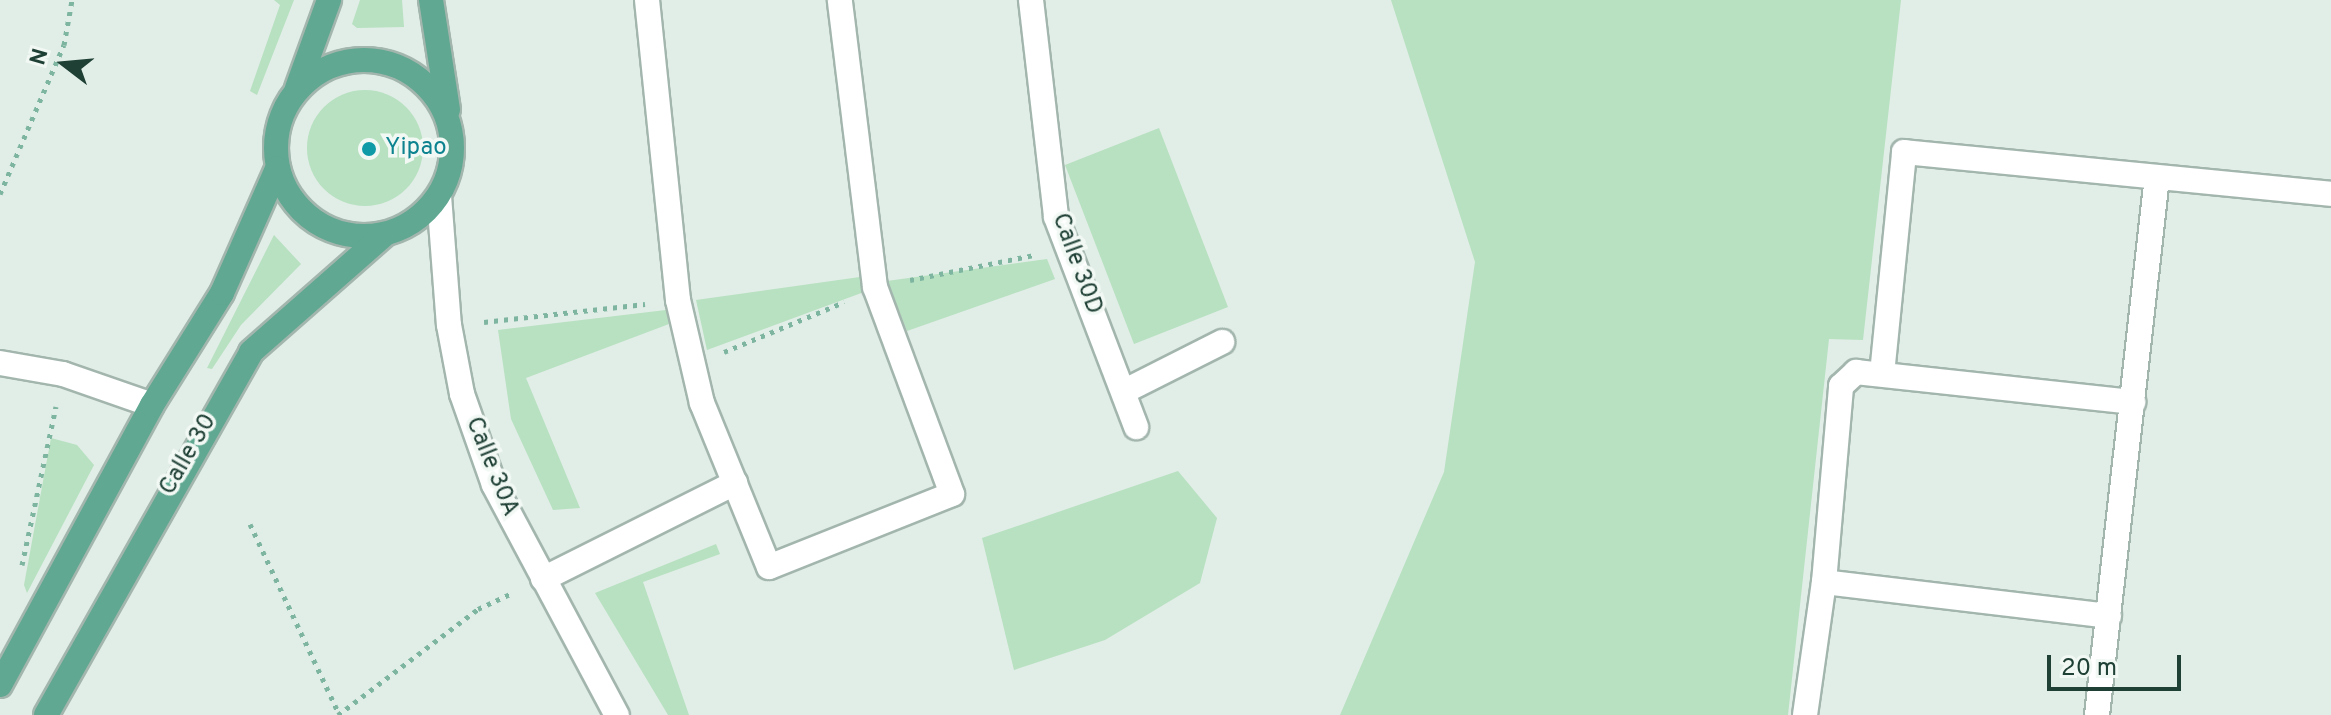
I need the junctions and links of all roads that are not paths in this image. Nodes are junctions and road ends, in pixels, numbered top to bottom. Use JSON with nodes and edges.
{"nodes":[{"id":1,"x":329,"y":0,"type":"edge"},
{"id":2,"x":431,"y":0,"type":"edge"},
{"id":3,"x":647,"y":0,"type":"edge"},
{"id":4,"x":840,"y":0,"type":"edge"},
{"id":5,"x":1031,"y":0,"type":"edge"},
{"id":6,"x":296,"y":91,"type":"junction"},
{"id":7,"x":451,"y":128,"type":"junction"},
{"id":8,"x":277,"y":169,"type":"junction"},
{"id":9,"x":2157,"y":177,"type":"junction"},
{"id":10,"x":2331,"y":194,"type":"edge"},
{"id":11,"x":439,"y":196,"type":"junction"},
{"id":12,"x":383,"y":236,"type":"junction"},
{"id":13,"x":1222,"y":342,"type":"dead end"},
{"id":14,"x":0,"y":363,"type":"edge"},
{"id":15,"x":1882,"y":374,"type":"junction"},
{"id":16,"x":1125,"y":391,"type":"junction"},
{"id":17,"x":2133,"y":402,"type":"junction"},
{"id":18,"x":152,"y":405,"type":"junction"},
{"id":19,"x":1136,"y":427,"type":"dead end"},
{"id":20,"x":735,"y":483,"type":"junction"},
{"id":21,"x":543,"y":579,"type":"junction"},
{"id":22,"x":1824,"y":582,"type":"junction"},
{"id":23,"x":2109,"y":616,"type":"junction"},
{"id":24,"x":0,"y":685,"type":"edge"},
{"id":25,"x":46,"y":715,"type":"edge"},
{"id":26,"x":617,"y":715,"type":"edge"},
{"id":27,"x":1805,"y":715,"type":"edge"},
{"id":28,"x":2097,"y":715,"type":"edge"}],
"edges":[{"from":1,"to":6,"type":"main road"},
{"from":2,"to":7,"type":"main road"},
{"from":3,"to":20,"type":"street"},
{"from":4,"to":20,"type":"street"},
{"from":5,"to":16,"type":"street","name":"Calle 30D"},
{"from":6,"to":7,"type":"main road"},
{"from":6,"to":8,"type":"main road"},
{"from":7,"to":11,"type":"main road"},
{"from":8,"to":12,"type":"main road"},
{"from":8,"to":18,"type":"main road"},
{"from":9,"to":10,"type":"street"},
{"from":9,"to":15,"type":"street"},
{"from":9,"to":17,"type":"street"},
{"from":11,"to":12,"type":"main road"},
{"from":11,"to":21,"type":"street","name":"Calle 30A"},
{"from":12,"to":25,"type":"main road","name":"Calle 30"},
{"from":13,"to":16,"type":"street"},
{"from":14,"to":18,"type":"street"},
{"from":15,"to":17,"type":"street"},
{"from":15,"to":22,"type":"street"},
{"from":16,"to":19,"type":"street","name":"Calle 30D"},
{"from":17,"to":23,"type":"street"},
{"from":18,"to":24,"type":"main road"},
{"from":20,"to":21,"type":"street"},
{"from":21,"to":26,"type":"street","name":"Calle 30A"},
{"from":22,"to":23,"type":"street"},
{"from":22,"to":27,"type":"street"},
{"from":23,"to":28,"type":"street"}]}
